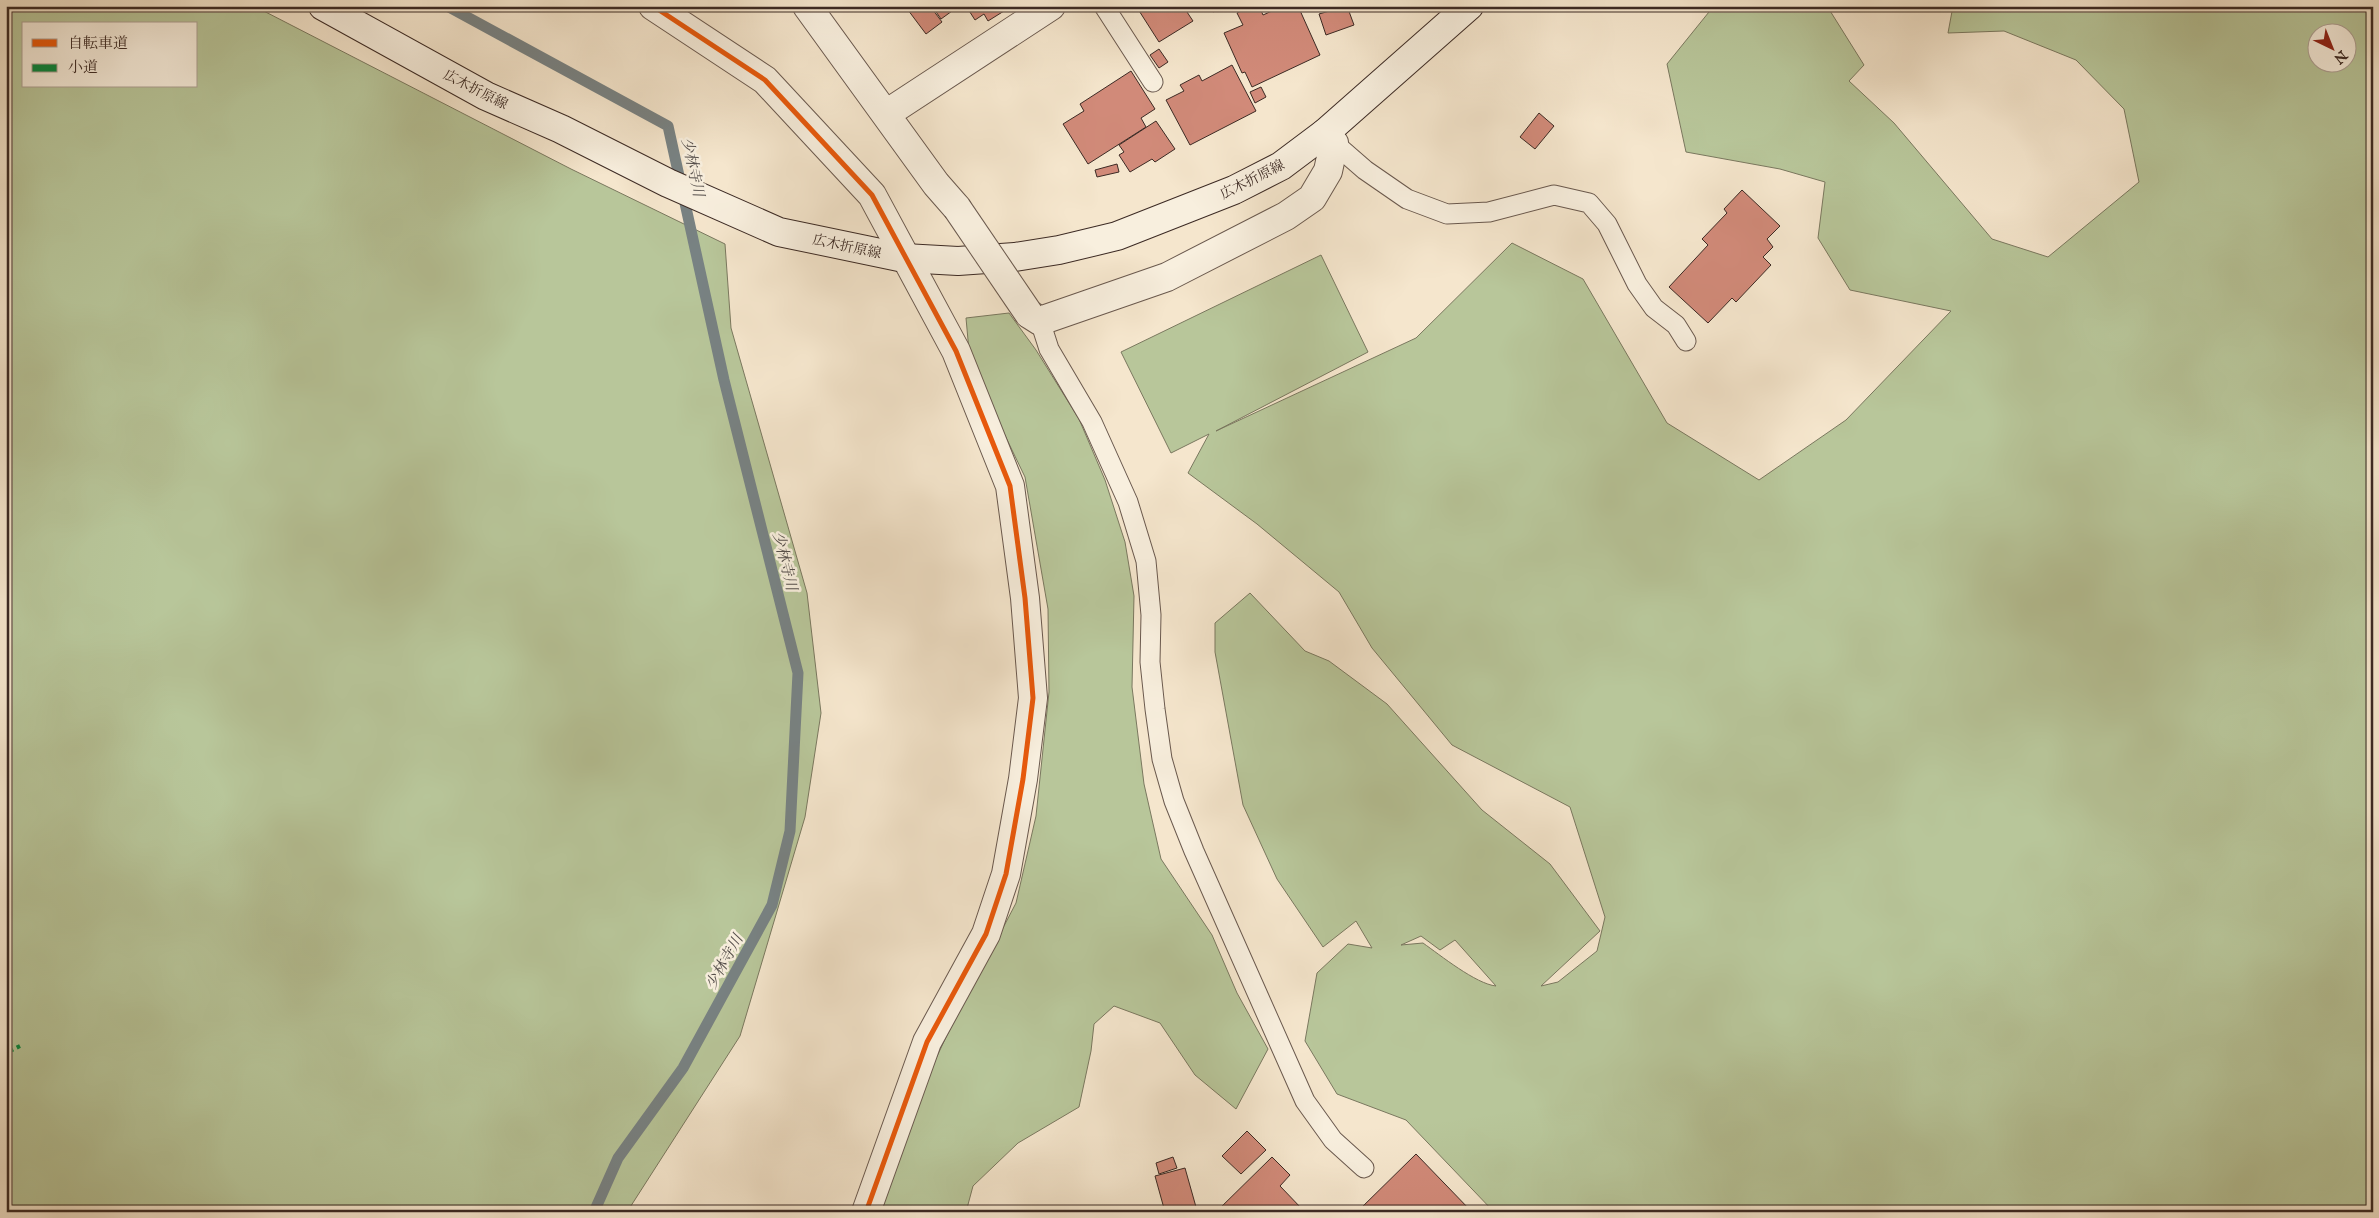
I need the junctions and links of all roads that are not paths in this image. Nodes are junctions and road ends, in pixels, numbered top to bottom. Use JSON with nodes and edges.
{"nodes":[{"id":1,"x":323,"y":6,"type":"edge"},
{"id":2,"x":653,"y":6,"type":"edge"},
{"id":3,"x":807,"y":6,"type":"edge"},
{"id":4,"x":1051,"y":6,"type":"edge"},
{"id":5,"x":1104,"y":6,"type":"edge"},
{"id":6,"x":1469,"y":6,"type":"edge"},
{"id":7,"x":1152,"y":82,"type":"dead end"},
{"id":8,"x":886,"y":114,"type":"junction"},
{"id":9,"x":1329,"y":138,"type":"junction"},
{"id":10,"x":904,"y":258,"type":"junction"},
{"id":11,"x":1034,"y":317,"type":"junction"},
{"id":12,"x":1686,"y":341,"type":"dead end"},
{"id":13,"x":1364,"y":1168,"type":"dead end"},
{"id":14,"x":866,"y":1212,"type":"edge"}],
"edges":[{"from":1,"to":10,"type":"street","name":"広木折原線"},
{"from":2,"to":10,"type":"street"},
{"from":3,"to":8,"type":"street"},
{"from":4,"to":8,"type":"street"},
{"from":5,"to":7,"type":"lane"},
{"from":6,"to":9,"type":"street","name":"広木折原線"},
{"from":8,"to":11,"type":"street","bridge":true},
{"from":9,"to":10,"type":"street","name":"広木折原線"},
{"from":9,"to":11,"type":"street"},
{"from":9,"to":12,"type":"lane"},
{"from":10,"to":14,"type":"street"},
{"from":11,"to":13,"type":"lane"}]}
